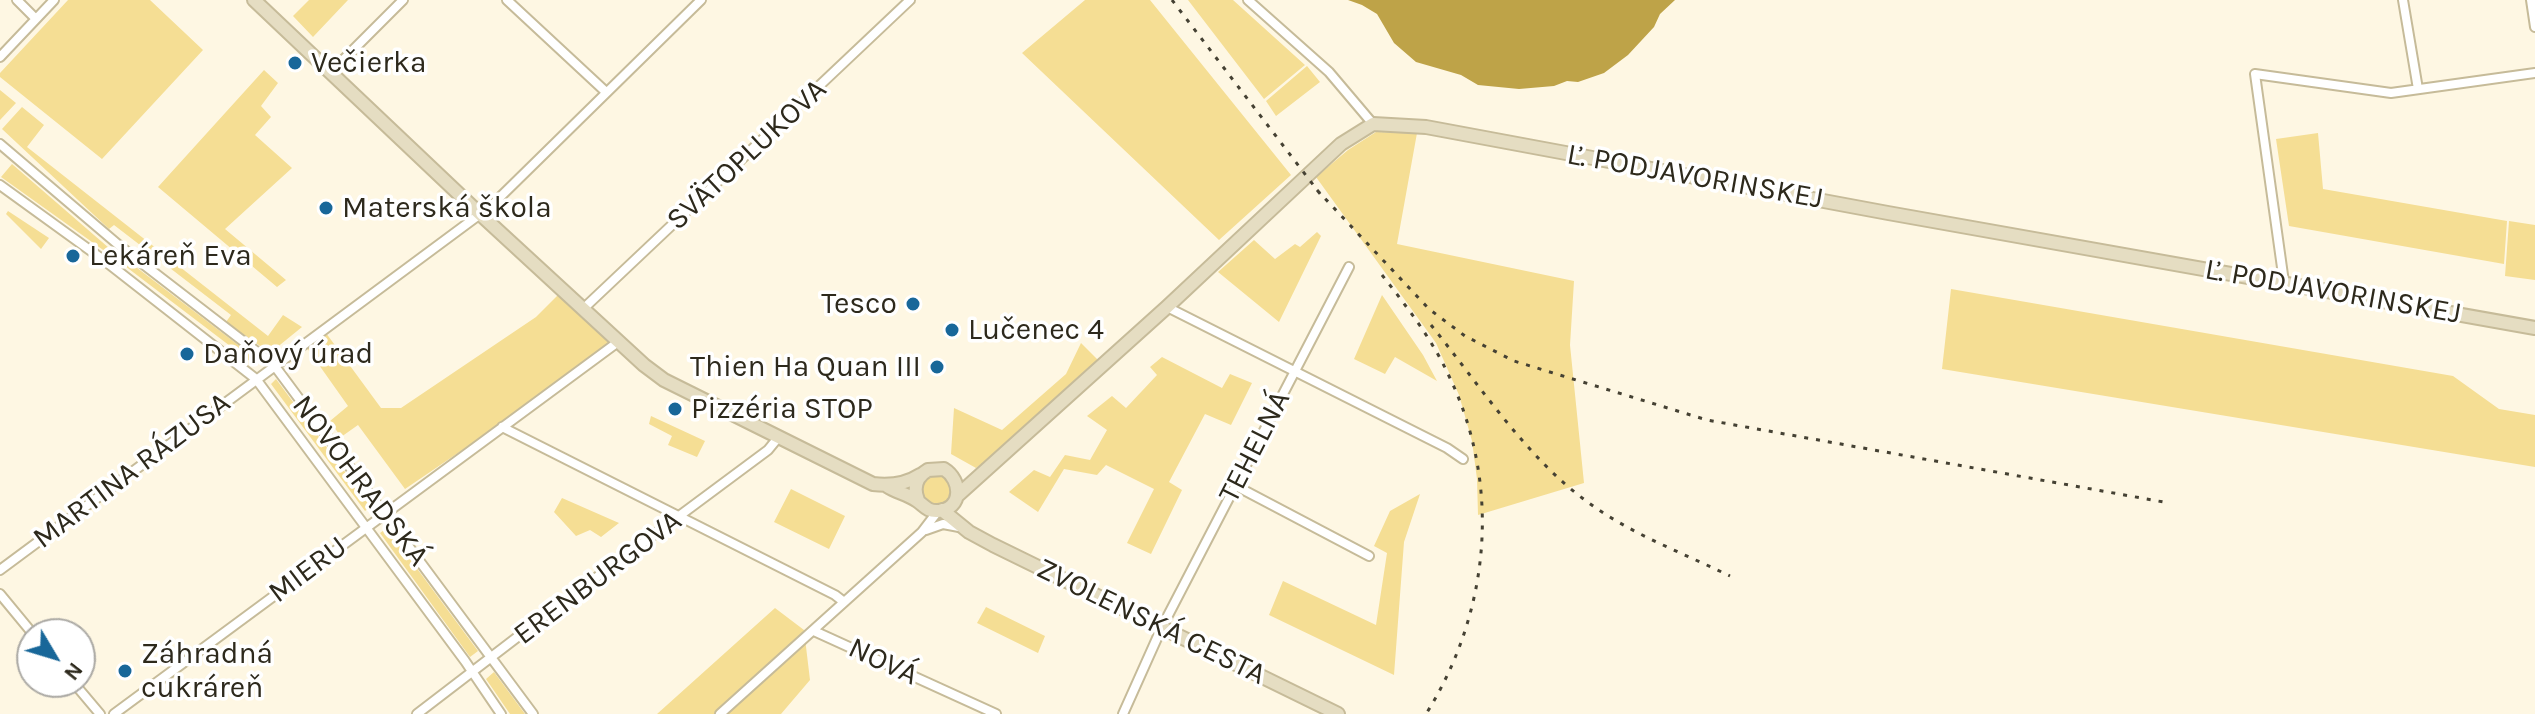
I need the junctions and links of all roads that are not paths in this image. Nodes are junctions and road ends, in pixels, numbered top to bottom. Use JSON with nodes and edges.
{"nodes":[{"id":1,"x":17,"y":0,"type":"edge"},
{"id":2,"x":54,"y":0,"type":"edge"},
{"id":3,"x":254,"y":0,"type":"edge"},
{"id":4,"x":403,"y":0,"type":"edge"},
{"id":5,"x":507,"y":0,"type":"edge"},
{"id":6,"x":701,"y":0,"type":"edge"},
{"id":7,"x":910,"y":0,"type":"edge"},
{"id":8,"x":1248,"y":0,"type":"edge"},
{"id":9,"x":2403,"y":0,"type":"edge"},
{"id":10,"x":2531,"y":0,"type":"edge"},
{"id":11,"x":36,"y":19,"type":"junction"},
{"id":12,"x":2535,"y":27,"type":"edge"},
{"id":13,"x":0,"y":57,"type":"edge"},
{"id":14,"x":331,"y":72,"type":"junction"},
{"id":15,"x":2535,"y":73,"type":"edge"},
{"id":16,"x":2418,"y":89,"type":"junction"},
{"id":17,"x":606,"y":92,"type":"junction"},
{"id":18,"x":1373,"y":124,"type":"junction"},
{"id":19,"x":3,"y":147,"type":"edge"},
{"id":20,"x":0,"y":159,"type":"edge"},
{"id":21,"x":0,"y":185,"type":"edge"},
{"id":22,"x":480,"y":214,"type":"junction"},
{"id":23,"x":121,"y":247,"type":"junction"},
{"id":24,"x":109,"y":264,"type":"junction"},
{"id":25,"x":1349,"y":267,"type":"dead end"},
{"id":26,"x":2284,"y":282,"type":"junction"},
{"id":27,"x":1167,"y":307,"type":"junction"},
{"id":28,"x":583,"y":309,"type":"junction"},
{"id":29,"x":2535,"y":328,"type":"edge"},
{"id":30,"x":618,"y":342,"type":"junction"},
{"id":31,"x":274,"y":365,"type":"junction"},
{"id":32,"x":1294,"y":370,"type":"junction"},
{"id":33,"x":256,"y":379,"type":"junction"},
{"id":34,"x":502,"y":427,"type":"junction"},
{"id":35,"x":777,"y":439,"type":"junction"},
{"id":36,"x":1463,"y":459,"type":"dead end"},
{"id":37,"x":982,"y":474,"type":"junction"},
{"id":38,"x":920,"y":475,"type":"junction"},
{"id":39,"x":953,"y":476,"type":"junction"},
{"id":40,"x":887,"y":486,"type":"junction"},
{"id":41,"x":1236,"y":486,"type":"junction"},
{"id":42,"x":956,"y":498,"type":"junction"},
{"id":43,"x":920,"y":504,"type":"junction"},
{"id":44,"x":940,"y":511,"type":"junction"},
{"id":45,"x":384,"y":514,"type":"junction"},
{"id":46,"x":679,"y":517,"type":"junction"},
{"id":47,"x":367,"y":526,"type":"junction"},
{"id":48,"x":965,"y":529,"type":"junction"},
{"id":49,"x":922,"y":532,"type":"junction"},
{"id":50,"x":1369,"y":556,"type":"dead end"},
{"id":51,"x":0,"y":570,"type":"edge"},
{"id":52,"x":0,"y":594,"type":"edge"},
{"id":53,"x":844,"y":602,"type":"junction"},
{"id":54,"x":20,"y":618,"type":"edge"},
{"id":55,"x":1162,"y":627,"type":"junction"},
{"id":56,"x":814,"y":631,"type":"junction"},
{"id":57,"x":492,"y":658,"type":"junction"},
{"id":58,"x":474,"y":672,"type":"junction"},
{"id":59,"x":86,"y":698,"type":"edge"},
{"id":60,"x":100,"y":714,"type":"edge"},
{"id":61,"x":114,"y":714,"type":"edge"},
{"id":62,"x":417,"y":714,"type":"edge"},
{"id":63,"x":501,"y":714,"type":"edge"},
{"id":64,"x":533,"y":714,"type":"edge"},
{"id":65,"x":720,"y":714,"type":"edge"},
{"id":66,"x":996,"y":714,"type":"edge"},
{"id":67,"x":1123,"y":714,"type":"edge"},
{"id":68,"x":1338,"y":714,"type":"edge"}],
"edges":[{"from":1,"to":11,"type":"street"},
{"from":2,"to":11,"type":"street"},
{"from":3,"to":14,"type":"street","name":"ZVOLENSKÁ CESTA"},
{"from":4,"to":14,"type":"street"},
{"from":5,"to":17,"type":"street"},
{"from":6,"to":17,"type":"street","name":"MARTINA RÁZUSA"},
{"from":7,"to":28,"type":"street","name":"SVÄTOPLUKOVA"},
{"from":8,"to":18,"type":"street"},
{"from":9,"to":16,"type":"street"},
{"from":10,"to":12,"type":"street"},
{"from":11,"to":13,"type":"street"},
{"from":14,"to":22,"type":"street","name":"ZVOLENSKÁ CESTA"},
{"from":15,"to":16,"type":"street"},
{"from":16,"to":26,"type":"street"},
{"from":17,"to":22,"type":"street","name":"MARTINA RÁZUSA"},
{"from":18,"to":26,"type":"street","name":"Ľ. PODJAVORINSKEJ"},
{"from":18,"to":27,"type":"street"},
{"from":19,"to":20,"type":"street","name":"NOVOHRADSKÁ"},
{"from":19,"to":23,"type":"street","name":"NOVOHRADSKÁ"},
{"from":21,"to":24,"type":"street","name":"NOVOHRADSKÁ"},
{"from":22,"to":28,"type":"street","name":"ZVOLENSKÁ CESTA"},
{"from":22,"to":31,"type":"street","name":"MARTINA RÁZUSA"},
{"from":23,"to":24,"type":"street"},
{"from":23,"to":31,"type":"street","name":"NOVOHRADSKÁ"},
{"from":24,"to":33,"type":"street","name":"NOVOHRADSKÁ"},
{"from":25,"to":32,"type":"street","name":"TEHELNÁ"},
{"from":26,"to":29,"type":"street","name":"Ľ. PODJAVORINSKEJ"},
{"from":27,"to":32,"type":"street"},
{"from":27,"to":37,"type":"street"},
{"from":28,"to":30,"type":"street","name":"ZVOLENSKÁ CESTA"},
{"from":30,"to":34,"type":"street","name":"MIERU"},
{"from":30,"to":35,"type":"street","name":"ZVOLENSKÁ CESTA"},
{"from":31,"to":33,"type":"street","name":"MARTINA RÁZUSA"},
{"from":31,"to":45,"type":"street","name":"NOVOHRADSKÁ"},
{"from":32,"to":36,"type":"street"},
{"from":32,"to":41,"type":"street","name":"TEHELNÁ"},
{"from":33,"to":47,"type":"street","name":"NOVOHRADSKÁ"},
{"from":33,"to":51,"type":"street","name":"MARTINA RÁZUSA"},
{"from":34,"to":45,"type":"street","name":"MIERU"},
{"from":34,"to":46,"type":"street"},
{"from":35,"to":40,"type":"street","name":"ZVOLENSKÁ CESTA"},
{"from":35,"to":46,"type":"street","name":"ERENBURGOVA"},
{"from":37,"to":39,"type":"street"},
{"from":37,"to":42,"type":"street"},
{"from":38,"to":39,"type":"street"},
{"from":38,"to":40,"type":"street"},
{"from":38,"to":43,"type":"street"},
{"from":39,"to":42,"type":"street"},
{"from":40,"to":43,"type":"street","name":"ZVOLENSKÁ CESTA"},
{"from":41,"to":50,"type":"street"},
{"from":41,"to":55,"type":"street","name":"TEHELNÁ"},
{"from":42,"to":44,"type":"street"},
{"from":42,"to":48,"type":"street"},
{"from":43,"to":44,"type":"street","name":"ZVOLENSKÁ CESTA"},
{"from":43,"to":49,"type":"street"},
{"from":44,"to":48,"type":"street","name":"ZVOLENSKÁ CESTA"},
{"from":44,"to":49,"type":"street"},
{"from":45,"to":47,"type":"street","name":"MIERU"},
{"from":45,"to":57,"type":"street","name":"NOVOHRADSKÁ"},
{"from":46,"to":53,"type":"street"},
{"from":46,"to":57,"type":"street","name":"ERENBURGOVA"},
{"from":47,"to":58,"type":"street","name":"NOVOHRADSKÁ"},
{"from":47,"to":61,"type":"street","name":"MIERU"},
{"from":48,"to":49,"type":"street"},
{"from":48,"to":55,"type":"street","name":"ZVOLENSKÁ CESTA"},
{"from":49,"to":53,"type":"street"},
{"from":52,"to":54,"type":"street"},
{"from":53,"to":56,"type":"street"},
{"from":55,"to":67,"type":"street"},
{"from":55,"to":68,"type":"street","name":"ZVOLENSKÁ CESTA"},
{"from":56,"to":65,"type":"street"},
{"from":56,"to":66,"type":"street","name":"NOVÁ"},
{"from":57,"to":58,"type":"street","name":"ERENBURGOVA"},
{"from":57,"to":64,"type":"street","name":"NOVOHRADSKÁ"},
{"from":58,"to":62,"type":"street","name":"ERENBURGOVA"},
{"from":58,"to":63,"type":"street","name":"NOVOHRADSKÁ"},
{"from":59,"to":60,"type":"street"}]}
